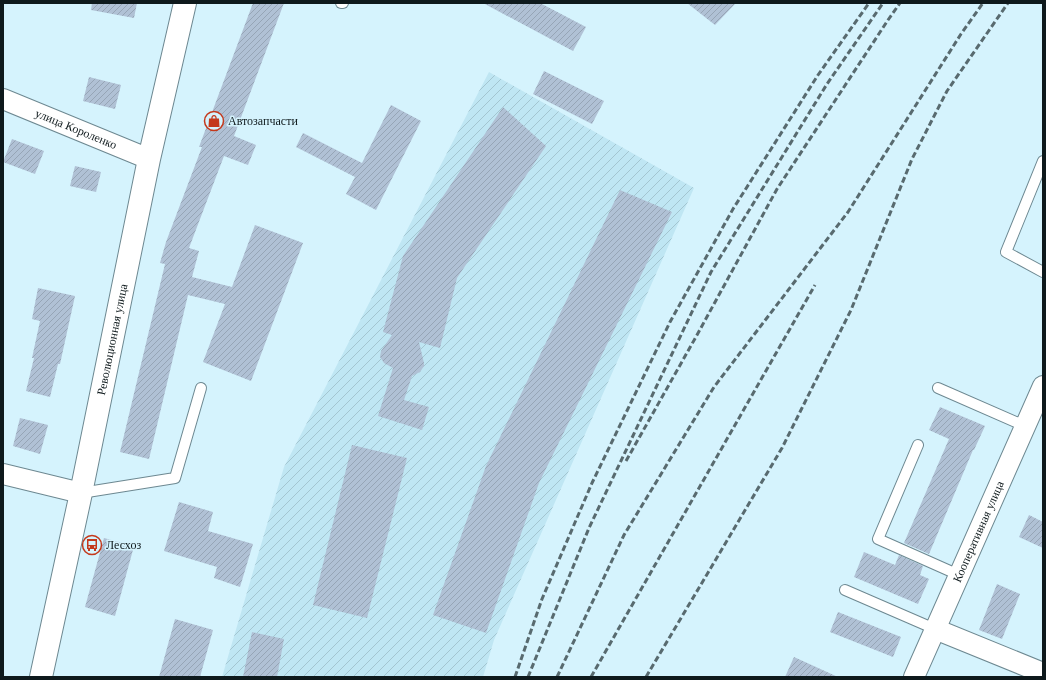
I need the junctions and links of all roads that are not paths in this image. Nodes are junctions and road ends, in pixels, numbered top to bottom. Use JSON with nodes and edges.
{"nodes":[{"id":1,"x":184,"y":3,"type":"edge"},
{"id":2,"x":3,"y":99,"type":"edge"},
{"id":3,"x":149,"y":159,"type":"junction"},
{"id":4,"x":1043,"y":161,"type":"edge"},
{"id":5,"x":1043,"y":272,"type":"edge"},
{"id":6,"x":1043,"y":386,"type":"edge"},
{"id":7,"x":201,"y":388,"type":"dead end"},
{"id":8,"x":938,"y":388,"type":"dead end"},
{"id":9,"x":1025,"y":426,"type":"junction"},
{"id":10,"x":918,"y":445,"type":"dead end"},
{"id":11,"x":3,"y":474,"type":"edge"},
{"id":12,"x":81,"y":494,"type":"junction"},
{"id":13,"x":959,"y":575,"type":"junction"},
{"id":14,"x":845,"y":590,"type":"dead end"},
{"id":15,"x":935,"y":629,"type":"junction"},
{"id":16,"x":1043,"y":673,"type":"edge"},
{"id":17,"x":41,"y":677,"type":"edge"},
{"id":18,"x":914,"y":677,"type":"edge"}],
"edges":[{"from":1,"to":3,"type":"main road","name":"Революционная улица"},
{"from":2,"to":3,"type":"street","name":"улица Короленко"},
{"from":3,"to":12,"type":"main road","name":"Революционная улица"},
{"from":4,"to":5,"type":"lane"},
{"from":6,"to":9,"type":"street","name":"Кооперативная улица"},
{"from":7,"to":12,"type":"lane"},
{"from":8,"to":9,"type":"lane"},
{"from":9,"to":13,"type":"street","name":"Кооперативная улица"},
{"from":10,"to":13,"type":"lane"},
{"from":11,"to":12,"type":"street"},
{"from":12,"to":17,"type":"main road","name":"Революционная улица"},
{"from":13,"to":15,"type":"street","name":"Кооперативная улица"},
{"from":14,"to":15,"type":"lane"},
{"from":15,"to":16,"type":"street"},
{"from":15,"to":18,"type":"street","name":"Кооперативная улица"}]}
